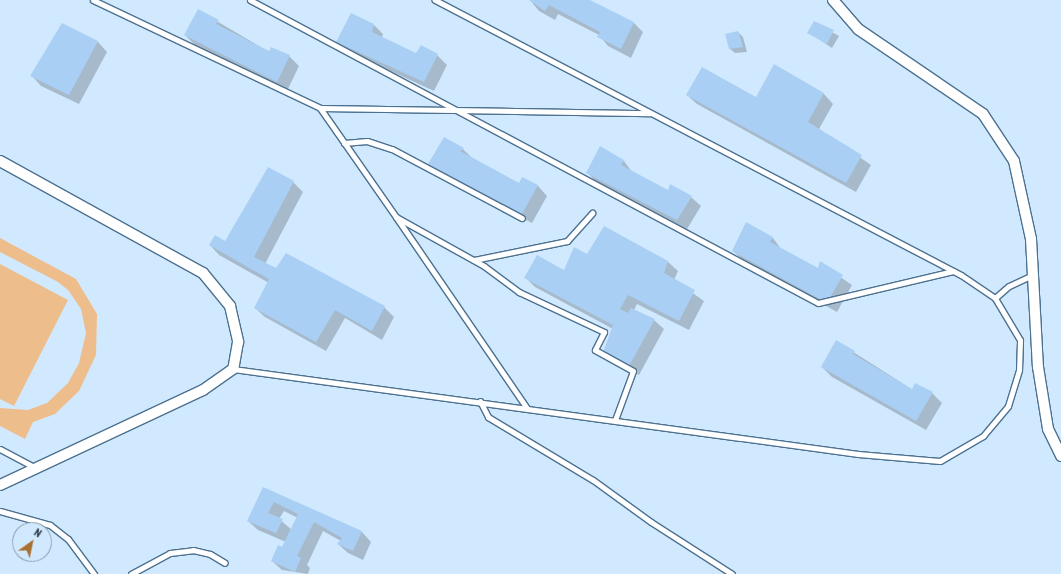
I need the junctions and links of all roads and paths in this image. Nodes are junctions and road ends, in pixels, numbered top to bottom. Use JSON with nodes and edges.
{"nodes":[{"id":1,"x":93,"y":0,"type":"edge"},
{"id":2,"x":250,"y":0,"type":"edge"},
{"id":3,"x":435,"y":0,"type":"edge"},
{"id":4,"x":833,"y":0,"type":"edge"},
{"id":5,"x":320,"y":108,"type":"junction"},
{"id":6,"x":461,"y":112,"type":"junction"},
{"id":7,"x":651,"y":113,"type":"junction"},
{"id":8,"x":344,"y":143,"type":"junction"},
{"id":9,"x":0,"y":161,"type":"edge"},
{"id":10,"x":592,"y":213,"type":"dead end"},
{"id":11,"x":396,"y":217,"type":"junction"},
{"id":12,"x":522,"y":218,"type":"dead end"},
{"id":13,"x":474,"y":260,"type":"junction"},
{"id":14,"x":953,"y":271,"type":"junction"},
{"id":15,"x":1035,"y":274,"type":"junction"},
{"id":16,"x":996,"y":298,"type":"junction"},
{"id":17,"x":233,"y":369,"type":"junction"},
{"id":18,"x":480,"y":401,"type":"junction"},
{"id":19,"x":527,"y":408,"type":"junction"},
{"id":20,"x":615,"y":420,"type":"junction"},
{"id":21,"x":0,"y":449,"type":"edge"},
{"id":22,"x":1061,"y":456,"type":"edge"},
{"id":23,"x":36,"y":469,"type":"junction"},
{"id":24,"x":0,"y":485,"type":"edge"},
{"id":25,"x":0,"y":511,"type":"edge"},
{"id":26,"x":225,"y":563,"type":"dead end"},
{"id":27,"x":94,"y":574,"type":"edge"},
{"id":28,"x":131,"y":574,"type":"edge"},
{"id":29,"x":732,"y":574,"type":"edge"}],
"edges":[{"from":1,"to":5,"type":"lane"},
{"from":2,"to":6,"type":"lane"},
{"from":3,"to":7,"type":"lane"},
{"from":4,"to":15,"type":"street"},
{"from":5,"to":6,"type":"lane"},
{"from":5,"to":8,"type":"lane"},
{"from":6,"to":7,"type":"lane"},
{"from":6,"to":14,"type":"lane"},
{"from":7,"to":14,"type":"lane"},
{"from":8,"to":11,"type":"lane"},
{"from":8,"to":12,"type":"lane"},
{"from":9,"to":17,"type":"street"},
{"from":10,"to":13,"type":"lane"},
{"from":11,"to":13,"type":"lane"},
{"from":11,"to":19,"type":"lane"},
{"from":13,"to":20,"type":"lane"},
{"from":14,"to":16,"type":"lane"},
{"from":15,"to":16,"type":"lane"},
{"from":15,"to":22,"type":"street"},
{"from":16,"to":20,"type":"lane"},
{"from":17,"to":18,"type":"lane"},
{"from":17,"to":23,"type":"street"},
{"from":18,"to":19,"type":"lane"},
{"from":18,"to":29,"type":"lane"},
{"from":19,"to":20,"type":"lane"},
{"from":21,"to":23,"type":"lane"},
{"from":23,"to":24,"type":"street"},
{"from":25,"to":27,"type":"lane"},
{"from":26,"to":28,"type":"lane"}]}
